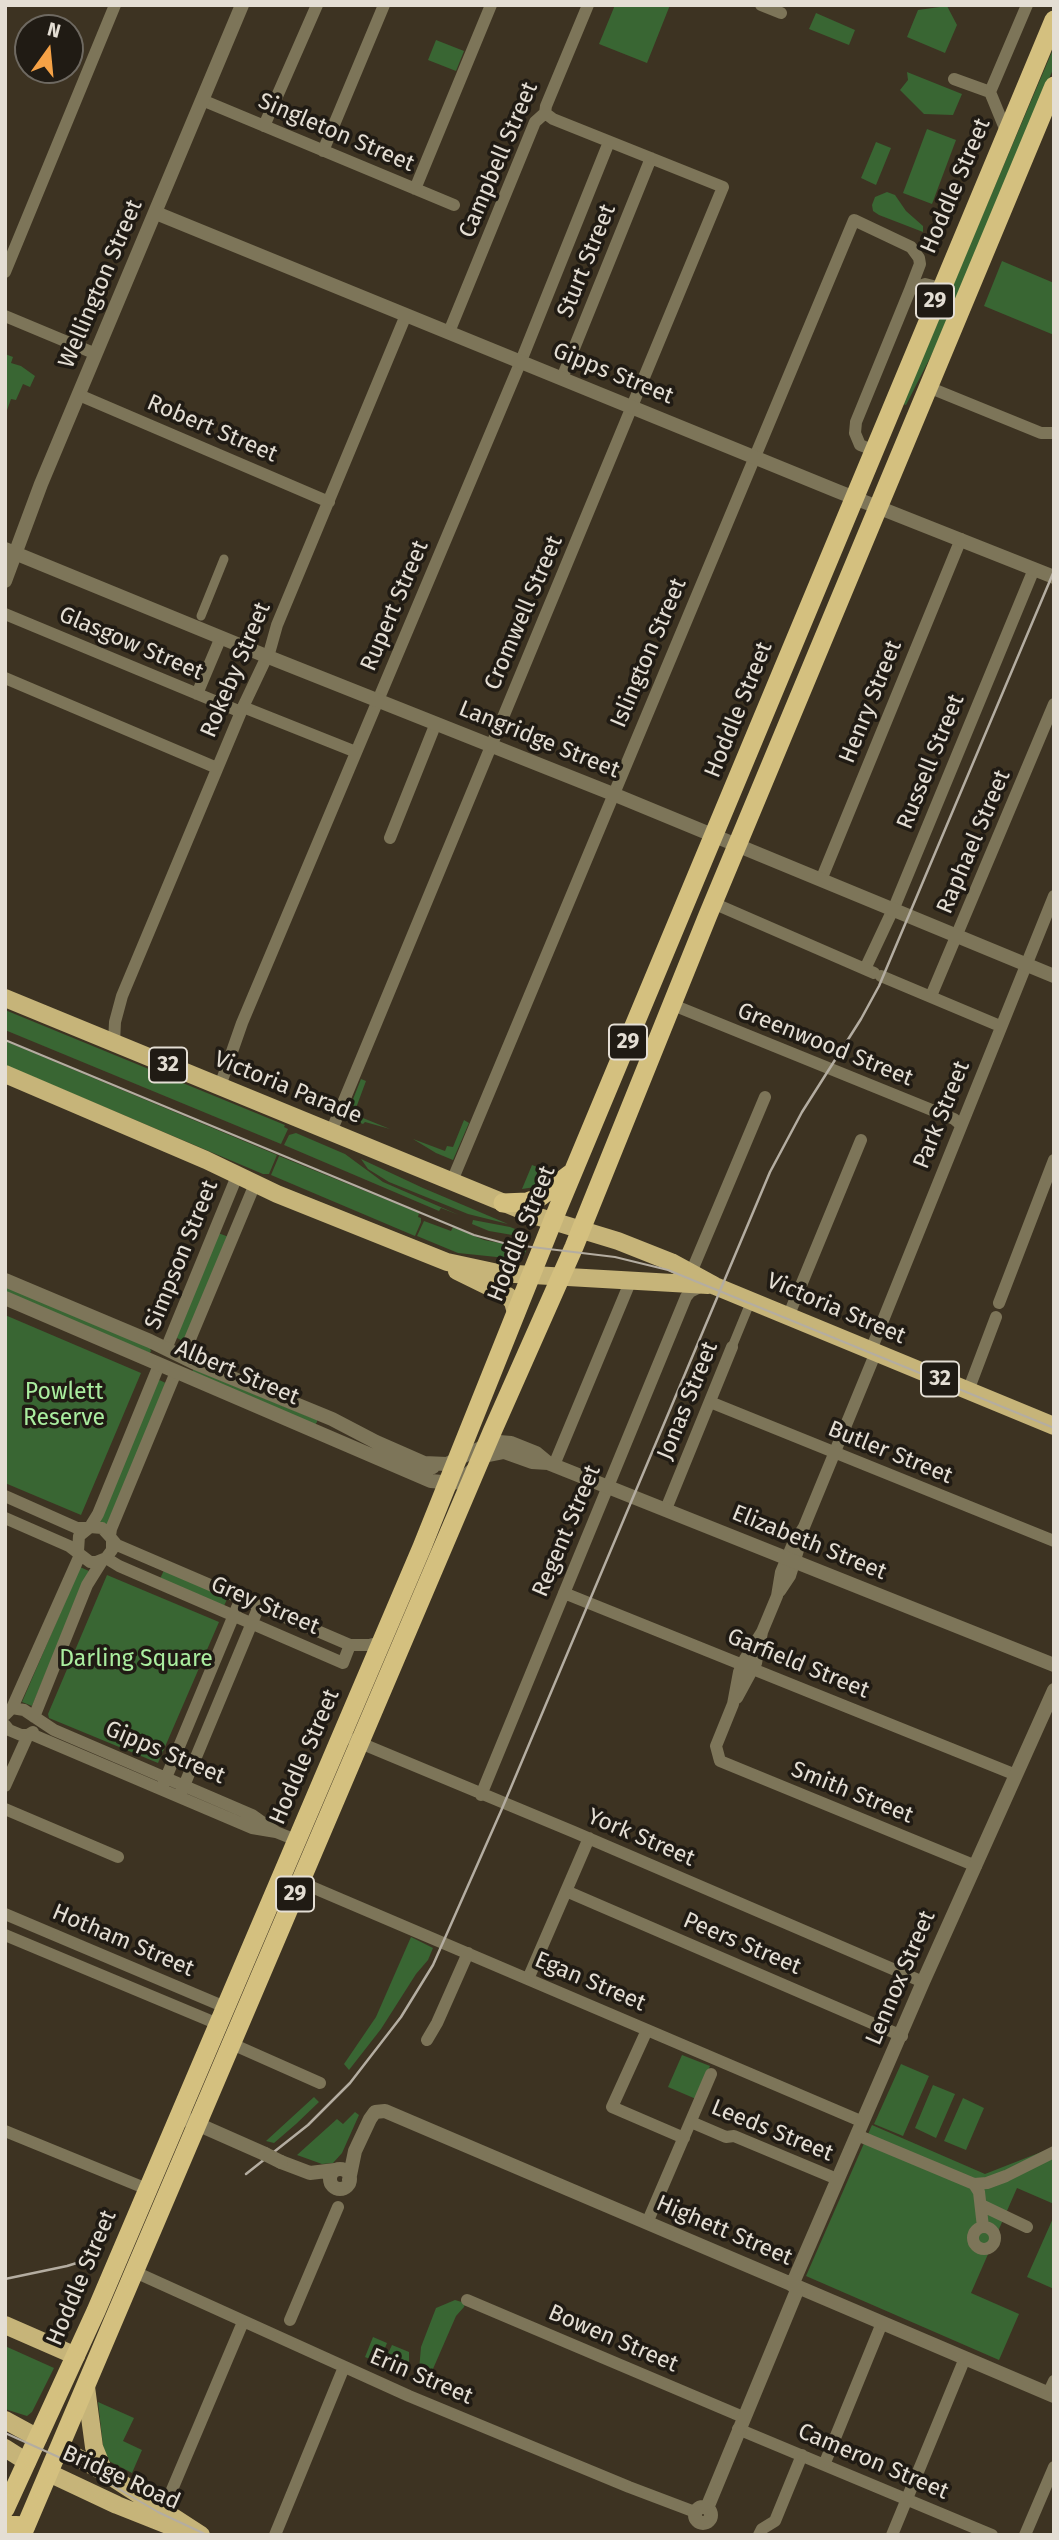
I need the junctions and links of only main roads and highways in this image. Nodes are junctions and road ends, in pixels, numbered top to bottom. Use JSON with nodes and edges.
{"nodes":[{"id":1,"x":1054,"y":20,"type":"edge"},
{"id":2,"x":1054,"y":86,"type":"edge"},
{"id":3,"x":1045,"y":127,"type":"edge"},
{"id":4,"x":5,"y":998,"type":"edge"},
{"id":5,"x":5,"y":1074,"type":"edge"},
{"id":6,"x":577,"y":1164,"type":"junction"},
{"id":7,"x":503,"y":1203,"type":"junction"},
{"id":8,"x":553,"y":1222,"type":"junction"},
{"id":9,"x":582,"y":1229,"type":"junction"},
{"id":10,"x":426,"y":1255,"type":"junction"},
{"id":11,"x":671,"y":1262,"type":"junction"},
{"id":12,"x":531,"y":1274,"type":"junction"},
{"id":13,"x":561,"y":1277,"type":"junction"},
{"id":14,"x":698,"y":1286,"type":"junction"},
{"id":15,"x":516,"y":1313,"type":"junction"},
{"id":16,"x":815,"y":1327,"type":"junction"},
{"id":17,"x":1005,"y":1406,"type":"junction"},
{"id":18,"x":1054,"y":1420,"type":"edge"},
{"id":19,"x":1054,"y":1426,"type":"edge"},
{"id":20,"x":350,"y":1739,"type":"junction"},
{"id":21,"x":5,"y":2325,"type":"edge"},
{"id":22,"x":76,"y":2356,"type":"junction"},
{"id":23,"x":87,"y":2386,"type":"junction"},
{"id":24,"x":5,"y":2420,"type":"edge"},
{"id":25,"x":38,"y":2438,"type":"junction"},
{"id":26,"x":5,"y":2448,"type":"edge"},
{"id":27,"x":60,"y":2448,"type":"junction"},
{"id":28,"x":27,"y":2462,"type":"junction"},
{"id":29,"x":104,"y":2472,"type":"junction"},
{"id":30,"x":49,"y":2473,"type":"junction"},
{"id":31,"x":5,"y":2509,"type":"edge"},
{"id":32,"x":5,"y":2525,"type":"edge"},
{"id":33,"x":24,"y":2530,"type":"edge"},
{"id":34,"x":199,"y":2535,"type":"edge"}],
"edges":[{"from":1,"to":6,"type":"highway","name":"Hoddle Street","number":"29"},
{"from":2,"to":3,"type":"highway","name":"Hoddle Street","number":"29"},
{"from":3,"to":9,"type":"highway","name":"Hoddle Street","number":"29"},
{"from":4,"to":7,"type":"main road","name":"Victoria Parade","number":"32"},
{"from":5,"to":10,"type":"main road","number":"32"},
{"from":6,"to":7,"type":"highway"},
{"from":6,"to":8,"type":"highway","name":"Hoddle Street","number":"29"},
{"from":7,"to":8,"type":"main road","name":"Victoria Parade","number":"32"},
{"from":8,"to":9,"type":"main road","name":"Victoria Street","number":"32"},
{"from":8,"to":12,"type":"highway","name":"Hoddle Street","number":"29"},
{"from":9,"to":11,"type":"main road","name":"Victoria Street","number":"32"},
{"from":9,"to":13,"type":"highway","name":"Hoddle Street","number":"29"},
{"from":10,"to":12,"type":"main road","number":"32"},
{"from":10,"to":15,"type":"main road"},
{"from":11,"to":14,"type":"main road","name":"Victoria Street","number":"32"},
{"from":11,"to":16,"type":"main road","number":"32"},
{"from":12,"to":13,"type":"main road","name":"Victoria Street","number":"32"},
{"from":12,"to":15,"type":"highway","name":"Hoddle Street","number":"29"},
{"from":13,"to":14,"type":"main road","name":"Victoria Street","number":"32"},
{"from":13,"to":20,"type":"highway","name":"Hoddle Street","number":"29"},
{"from":14,"to":16,"type":"main road","name":"Victoria Street","number":"32"},
{"from":14,"to":16,"type":"main road","number":"32"},
{"from":15,"to":20,"type":"highway","name":"Hoddle Street","number":"29"},
{"from":16,"to":17,"type":"main road","name":"Victoria Street","number":"32"},
{"from":17,"to":18,"type":"main road","number":"32"},
{"from":17,"to":19,"type":"main road","name":"Victoria Street","number":"32"},
{"from":20,"to":22,"type":"highway","name":"Hoddle Street","number":"29"},
{"from":20,"to":23,"type":"highway","name":"Hoddle Street","number":"29"},
{"from":21,"to":22,"type":"main road"},
{"from":22,"to":23,"type":"highway"},
{"from":22,"to":25,"type":"highway","name":"Hoddle Street","number":"29"},
{"from":23,"to":27,"type":"highway","name":"Hoddle Street","number":"29"},
{"from":23,"to":29,"type":"main road"},
{"from":24,"to":25,"type":"main road"},
{"from":25,"to":27,"type":"highway"},
{"from":25,"to":28,"type":"highway","name":"Hoddle Street","number":"29"},
{"from":26,"to":28,"type":"main road"},
{"from":27,"to":29,"type":"main road","name":"Bridge Road"},
{"from":27,"to":30,"type":"highway","number":"29"},
{"from":28,"to":30,"type":"highway","name":"Bridge Road"},
{"from":28,"to":31,"type":"highway","number":"29"},
{"from":29,"to":34,"type":"main road","name":"Bridge Road"},
{"from":30,"to":33,"type":"highway","number":"29"},
{"from":30,"to":34,"type":"main road","name":"Bridge Road"},
{"from":32,"to":33,"type":"highway"}]}
